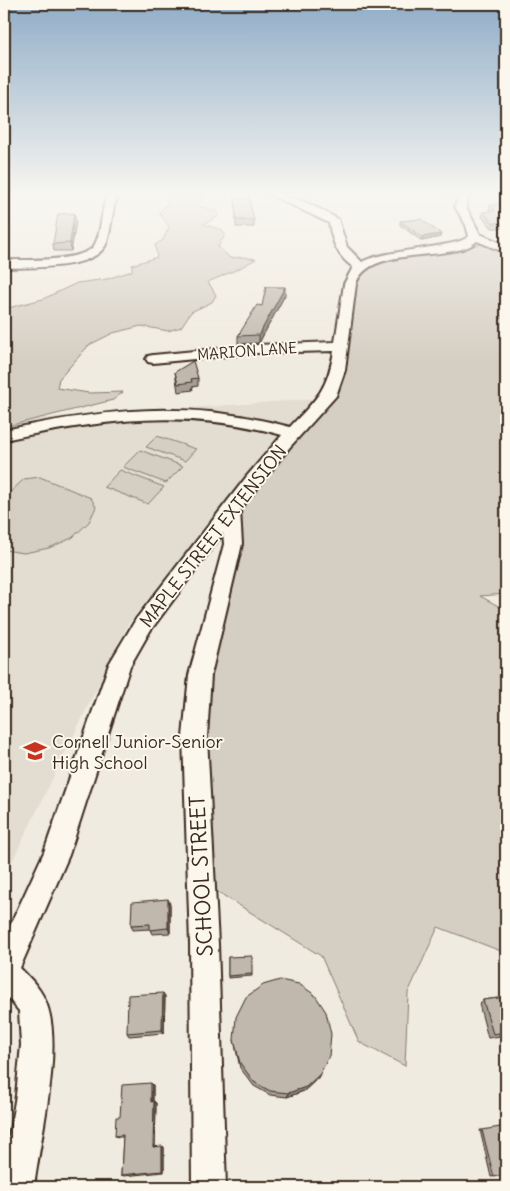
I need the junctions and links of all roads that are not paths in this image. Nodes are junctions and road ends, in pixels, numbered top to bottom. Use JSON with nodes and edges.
{"nodes":[{"id":1,"x":97,"y":250,"type":"edge"},
{"id":2,"x":342,"y":250,"type":"edge"},
{"id":3,"x":432,"y":250,"type":"edge"},
{"id":4,"x":4,"y":264,"type":"edge"},
{"id":5,"x":361,"y":267,"type":"junction"},
{"id":6,"x":341,"y":346,"type":"junction"},
{"id":7,"x":153,"y":359,"type":"dead end"},
{"id":8,"x":294,"y":433,"type":"junction"},
{"id":9,"x":4,"y":435,"type":"edge"},
{"id":10,"x":231,"y":509,"type":"junction"},
{"id":11,"x":4,"y":969,"type":"edge"},
{"id":12,"x":4,"y":973,"type":"edge"},
{"id":13,"x":17,"y":1187,"type":"edge"},
{"id":14,"x":209,"y":1187,"type":"edge"}],
"edges":[{"from":1,"to":4,"type":"street"},
{"from":2,"to":5,"type":"street"},
{"from":3,"to":5,"type":"street"},
{"from":5,"to":6,"type":"street","name":"MAPLE STREET EXTENSION"},
{"from":6,"to":7,"type":"street","name":"MARION LANE"},
{"from":6,"to":8,"type":"street","name":"MAPLE STREET EXTENSION"},
{"from":8,"to":9,"type":"street"},
{"from":8,"to":10,"type":"street","name":"MAPLE STREET EXTENSION"},
{"from":10,"to":11,"type":"street","name":"MAPLE STREET EXTENSION"},
{"from":10,"to":14,"type":"street","name":"SCHOOL STREET"},
{"from":12,"to":13,"type":"street"}]}
